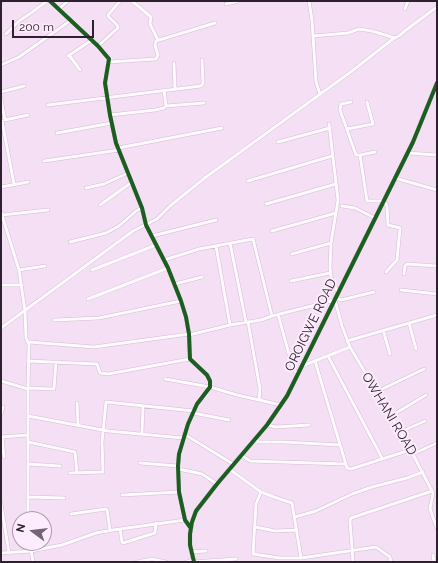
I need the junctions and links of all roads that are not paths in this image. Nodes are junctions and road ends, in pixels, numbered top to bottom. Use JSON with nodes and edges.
{"nodes":[{"id":1,"x":49,"y":1,"type":"edge"},
{"id":2,"x":68,"y":1,"type":"edge"},
{"id":3,"x":120,"y":1,"type":"edge"},
{"id":4,"x":132,"y":1,"type":"edge"},
{"id":5,"x":239,"y":1,"type":"edge"},
{"id":6,"x":309,"y":1,"type":"edge"},
{"id":7,"x":408,"y":1,"type":"edge"},
{"id":8,"x":226,"y":4,"type":"dead end"},
{"id":9,"x":437,"y":7,"type":"edge"},
{"id":10,"x":58,"y":9,"type":"junction"},
{"id":11,"x":405,"y":9,"type":"dead end"},
{"id":12,"x":70,"y":21,"type":"junction"},
{"id":13,"x":215,"y":24,"type":"dead end"},
{"id":14,"x":6,"y":34,"type":"dead end"},
{"id":15,"x":313,"y":36,"type":"junction"},
{"id":16,"x":395,"y":38,"type":"junction"},
{"id":17,"x":92,"y":40,"type":"junction"},
{"id":18,"x":158,"y":40,"type":"junction"},
{"id":19,"x":98,"y":46,"type":"junction"},
{"id":20,"x":202,"y":60,"type":"dead end"},
{"id":21,"x":109,"y":62,"type":"junction"},
{"id":22,"x":174,"y":63,"type":"dead end"},
{"id":23,"x":1,"y":64,"type":"edge"},
{"id":24,"x":80,"y":70,"type":"dead end"},
{"id":25,"x":437,"y":83,"type":"edge"},
{"id":26,"x":24,"y":86,"type":"dead end"},
{"id":27,"x":175,"y":89,"type":"junction"},
{"id":28,"x":164,"y":90,"type":"junction"},
{"id":29,"x":1,"y":92,"type":"edge"},
{"id":30,"x":320,"y":94,"type":"junction"},
{"id":31,"x":106,"y":97,"type":"junction"},
{"id":32,"x":1,"y":99,"type":"edge"},
{"id":33,"x":204,"y":102,"type":"dead end"},
{"id":34,"x":351,"y":102,"type":"dead end"},
{"id":35,"x":367,"y":102,"type":"dead end"},
{"id":36,"x":48,"y":105,"type":"dead end"},
{"id":37,"x":166,"y":106,"type":"junction"},
{"id":38,"x":28,"y":115,"type":"dead end"},
{"id":39,"x":110,"y":115,"type":"junction"},
{"id":40,"x":3,"y":121,"type":"edge"},
{"id":41,"x":112,"y":123,"type":"junction"},
{"id":42,"x":329,"y":124,"type":"dead end"},
{"id":43,"x":222,"y":128,"type":"dead end"},
{"id":44,"x":330,"y":128,"type":"junction"},
{"id":45,"x":347,"y":129,"type":"junction"},
{"id":46,"x":57,"y":133,"type":"dead end"},
{"id":47,"x":278,"y":142,"type":"dead end"},
{"id":48,"x":118,"y":149,"type":"junction"},
{"id":49,"x":375,"y":152,"type":"dead end"},
{"id":50,"x":408,"y":153,"type":"junction"},
{"id":51,"x":360,"y":155,"type":"junction"},
{"id":52,"x":437,"y":155,"type":"edge"},
{"id":53,"x":332,"y":156,"type":"junction"},
{"id":54,"x":44,"y":161,"type":"dead end"},
{"id":55,"x":128,"y":173,"type":"junction"},
{"id":56,"x":395,"y":178,"type":"junction"},
{"id":57,"x":248,"y":181,"type":"dead end"},
{"id":58,"x":28,"y":182,"type":"dead end"},
{"id":59,"x":132,"y":182,"type":"junction"},
{"id":60,"x":14,"y":184,"type":"junction"},
{"id":61,"x":336,"y":184,"type":"junction"},
{"id":62,"x":1,"y":186,"type":"edge"},
{"id":63,"x":86,"y":188,"type":"dead end"},
{"id":64,"x":437,"y":190,"type":"edge"},
{"id":65,"x":384,"y":201,"type":"junction"},
{"id":66,"x":266,"y":204,"type":"dead end"},
{"id":67,"x":100,"y":205,"type":"dead end"},
{"id":68,"x":342,"y":206,"type":"dead end"},
{"id":69,"x":142,"y":208,"type":"junction"},
{"id":70,"x":48,"y":210,"type":"dead end"},
{"id":71,"x":336,"y":213,"type":"junction"},
{"id":72,"x":2,"y":215,"type":"edge"},
{"id":73,"x":375,"y":218,"type":"junction"},
{"id":74,"x":216,"y":220,"type":"dead end"},
{"id":75,"x":146,"y":224,"type":"junction"},
{"id":76,"x":272,"y":232,"type":"dead end"},
{"id":77,"x":152,"y":236,"type":"junction"},
{"id":78,"x":70,"y":242,"type":"dead end"},
{"id":79,"x":230,"y":243,"type":"junction"},
{"id":80,"x":331,"y":244,"type":"junction"},
{"id":81,"x":156,"y":245,"type":"junction"},
{"id":82,"x":216,"y":246,"type":"junction"},
{"id":83,"x":292,"y":254,"type":"dead end"},
{"id":84,"x":164,"y":260,"type":"junction"},
{"id":85,"x":45,"y":266,"type":"dead end"},
{"id":86,"x":437,"y":266,"type":"edge"},
{"id":87,"x":168,"y":268,"type":"junction"},
{"id":88,"x":19,"y":270,"type":"junction"},
{"id":89,"x":92,"y":270,"type":"dead end"},
{"id":90,"x":386,"y":272,"type":"dead end"},
{"id":91,"x":330,"y":273,"type":"junction"},
{"id":92,"x":404,"y":274,"type":"dead end"},
{"id":93,"x":202,"y":277,"type":"dead end"},
{"id":94,"x":291,"y":281,"type":"dead end"},
{"id":95,"x":175,"y":284,"type":"junction"},
{"id":96,"x":1,"y":285,"type":"edge"},
{"id":97,"x":22,"y":285,"type":"junction"},
{"id":98,"x":401,"y":290,"type":"dead end"},
{"id":99,"x":374,"y":292,"type":"dead end"},
{"id":100,"x":338,"y":293,"type":"junction"},
{"id":101,"x":437,"y":294,"type":"edge"},
{"id":102,"x":88,"y":299,"type":"dead end"},
{"id":103,"x":336,"y":299,"type":"junction"},
{"id":104,"x":181,"y":301,"type":"junction"},
{"id":105,"x":25,"y":311,"type":"junction"},
{"id":106,"x":278,"y":314,"type":"junction"},
{"id":107,"x":437,"y":315,"type":"edge"},
{"id":108,"x":272,"y":316,"type":"junction"},
{"id":109,"x":54,"y":320,"type":"dead end"},
{"id":110,"x":247,"y":322,"type":"junction"},
{"id":111,"x":409,"y":323,"type":"junction"},
{"id":112,"x":230,"y":325,"type":"junction"},
{"id":113,"x":1,"y":328,"type":"edge"},
{"id":114,"x":382,"y":330,"type":"junction"},
{"id":115,"x":189,"y":334,"type":"junction"},
{"id":116,"x":347,"y":341,"type":"junction"},
{"id":117,"x":29,"y":342,"type":"junction"},
{"id":118,"x":350,"y":347,"type":"junction"},
{"id":119,"x":416,"y":349,"type":"dead end"},
{"id":120,"x":390,"y":354,"type":"dead end"},
{"id":121,"x":328,"y":356,"type":"junction"},
{"id":122,"x":190,"y":359,"type":"junction"},
{"id":123,"x":28,"y":361,"type":"junction"},
{"id":124,"x":315,"y":361,"type":"junction"},
{"id":125,"x":56,"y":362,"type":"junction"},
{"id":126,"x":302,"y":366,"type":"junction"},
{"id":127,"x":424,"y":370,"type":"dead end"},
{"id":128,"x":298,"y":374,"type":"junction"},
{"id":129,"x":165,"y":379,"type":"dead end"},
{"id":130,"x":1,"y":380,"type":"edge"},
{"id":131,"x":210,"y":387,"type":"junction"},
{"id":132,"x":28,"y":388,"type":"junction"},
{"id":133,"x":376,"y":392,"type":"junction"},
{"id":134,"x":426,"y":395,"type":"dead end"},
{"id":135,"x":259,"y":400,"type":"junction"},
{"id":136,"x":77,"y":403,"type":"dead end"},
{"id":137,"x":281,"y":405,"type":"junction"},
{"id":138,"x":144,"y":406,"type":"junction"},
{"id":139,"x":3,"y":407,"type":"dead end"},
{"id":140,"x":193,"y":412,"type":"junction"},
{"id":141,"x":1,"y":415,"type":"edge"},
{"id":142,"x":28,"y":416,"type":"junction"},
{"id":143,"x":391,"y":416,"type":"junction"},
{"id":144,"x":229,"y":420,"type":"dead end"},
{"id":145,"x":425,"y":421,"type":"dead end"},
{"id":146,"x":78,"y":424,"type":"junction"},
{"id":147,"x":267,"y":425,"type":"junction"},
{"id":148,"x":309,"y":425,"type":"dead end"},
{"id":149,"x":104,"y":430,"type":"junction"},
{"id":150,"x":400,"y":432,"type":"junction"},
{"id":151,"x":142,"y":434,"type":"junction"},
{"id":152,"x":28,"y":435,"type":"junction"},
{"id":153,"x":184,"y":436,"type":"junction"},
{"id":154,"x":1,"y":437,"type":"edge"},
{"id":155,"x":254,"y":440,"type":"junction"},
{"id":156,"x":28,"y":442,"type":"junction"},
{"id":157,"x":437,"y":443,"type":"edge"},
{"id":158,"x":340,"y":445,"type":"junction"},
{"id":159,"x":410,"y":450,"type":"junction"},
{"id":160,"x":413,"y":454,"type":"junction"},
{"id":161,"x":241,"y":455,"type":"junction"},
{"id":162,"x":4,"y":457,"type":"dead end"},
{"id":163,"x":382,"y":458,"type":"junction"},
{"id":164,"x":140,"y":463,"type":"dead end"},
{"id":165,"x":28,"y":464,"type":"junction"},
{"id":166,"x":233,"y":464,"type":"junction"},
{"id":167,"x":346,"y":464,"type":"junction"},
{"id":168,"x":60,"y":466,"type":"dead end"},
{"id":169,"x":178,"y":468,"type":"junction"},
{"id":170,"x":229,"y":469,"type":"junction"},
{"id":171,"x":423,"y":472,"type":"junction"},
{"id":172,"x":70,"y":473,"type":"dead end"},
{"id":173,"x":77,"y":473,"type":"junction"},
{"id":174,"x":217,"y":484,"type":"junction"},
{"id":175,"x":432,"y":491,"type":"junction"},
{"id":176,"x":179,"y":492,"type":"junction"},
{"id":177,"x":262,"y":492,"type":"junction"},
{"id":178,"x":122,"y":495,"type":"dead end"},
{"id":179,"x":28,"y":497,"type":"junction"},
{"id":180,"x":64,"y":498,"type":"dead end"},
{"id":181,"x":1,"y":504,"type":"edge"},
{"id":182,"x":28,"y":511,"type":"edge"},
{"id":183,"x":71,"y":514,"type":"dead end"},
{"id":184,"x":295,"y":517,"type":"junction"},
{"id":185,"x":184,"y":520,"type":"junction"},
{"id":186,"x":156,"y":523,"type":"junction"},
{"id":187,"x":190,"y":527,"type":"junction"},
{"id":188,"x":256,"y":527,"type":"junction"},
{"id":189,"x":437,"y":528,"type":"edge"},
{"id":190,"x":120,"y":529,"type":"junction"},
{"id":191,"x":110,"y":530,"type":"junction"},
{"id":192,"x":297,"y":530,"type":"junction"},
{"id":193,"x":52,"y":547,"type":"edge"},
{"id":194,"x":31,"y":551,"type":"joint"},
{"id":195,"x":206,"y":551,"type":"dead end"},
{"id":196,"x":352,"y":551,"type":"junction"},
{"id":197,"x":191,"y":552,"type":"junction"},
{"id":198,"x":1,"y":553,"type":"edge"},
{"id":199,"x":9,"y":553,"type":"junction"},
{"id":200,"x":433,"y":555,"type":"dead end"},
{"id":201,"x":301,"y":558,"type":"junction"},
{"id":202,"x":236,"y":560,"type":"dead end"},
{"id":203,"x":193,"y":561,"type":"edge"},
{"id":204,"x":434,"y":561,"type":"edge"},
{"id":205,"x":33,"y":562,"type":"edge"},
{"id":206,"x":137,"y":562,"type":"edge"},
{"id":207,"x":166,"y":562,"type":"edge"},
{"id":208,"x":187,"y":562,"type":"edge"},
{"id":209,"x":353,"y":562,"type":"edge"},
{"id":210,"x":391,"y":562,"type":"edge"},
{"id":211,"x":429,"y":562,"type":"edge"}],
"edges":[{"from":1,"to":10,"type":"street"},
{"from":1,"to":14,"type":"street"},
{"from":2,"to":10,"type":"street"},
{"from":3,"to":19,"type":"street"},
{"from":4,"to":18,"type":"street"},
{"from":5,"to":8,"type":"street"},
{"from":6,"to":15,"type":"street"},
{"from":7,"to":11,"type":"street"},
{"from":9,"to":16,"type":"street"},
{"from":10,"to":12,"type":"street"},
{"from":12,"to":17,"type":"street"},
{"from":12,"to":23,"type":"street"},
{"from":13,"to":18,"type":"street"},
{"from":15,"to":16,"type":"street"},
{"from":15,"to":30,"type":"street"},
{"from":16,"to":30,"type":"street"},
{"from":17,"to":19,"type":"street"},
{"from":17,"to":24,"type":"street"},
{"from":18,"to":21,"type":"street"},
{"from":19,"to":21,"type":"street"},
{"from":20,"to":27,"type":"street"},
{"from":21,"to":31,"type":"street"},
{"from":22,"to":27,"type":"street"},
{"from":25,"to":50,"type":"street","name":"OROIGWE ROAD"},
{"from":26,"to":29,"type":"street"},
{"from":27,"to":28,"type":"street"},
{"from":28,"to":31,"type":"street"},
{"from":28,"to":37,"type":"street"},
{"from":30,"to":75,"type":"street"},
{"from":31,"to":36,"type":"street"},
{"from":31,"to":39,"type":"street"},
{"from":32,"to":40,"type":"street"},
{"from":33,"to":37,"type":"street"},
{"from":34,"to":45,"type":"street"},
{"from":35,"to":45,"type":"street"},
{"from":37,"to":39,"type":"street"},
{"from":38,"to":40,"type":"street"},
{"from":39,"to":41,"type":"street"},
{"from":40,"to":60,"type":"street"},
{"from":41,"to":46,"type":"street"},
{"from":41,"to":48,"type":"street"},
{"from":42,"to":44,"type":"street"},
{"from":43,"to":48,"type":"street"},
{"from":44,"to":47,"type":"street"},
{"from":44,"to":53,"type":"street"},
{"from":45,"to":51,"type":"street"},
{"from":48,"to":54,"type":"street"},
{"from":48,"to":55,"type":"street"},
{"from":49,"to":51,"type":"street"},
{"from":50,"to":52,"type":"street"},
{"from":50,"to":56,"type":"street","name":"OROIGWE ROAD"},
{"from":51,"to":65,"type":"street"},
{"from":53,"to":57,"type":"street"},
{"from":53,"to":61,"type":"street"},
{"from":55,"to":59,"type":"street"},
{"from":55,"to":63,"type":"street"},
{"from":56,"to":64,"type":"street"},
{"from":56,"to":65,"type":"street","name":"OROIGWE ROAD"},
{"from":58,"to":60,"type":"street"},
{"from":59,"to":67,"type":"street"},
{"from":59,"to":69,"type":"street"},
{"from":60,"to":62,"type":"street"},
{"from":61,"to":66,"type":"street"},
{"from":61,"to":71,"type":"street"},
{"from":65,"to":73,"type":"street","name":"OROIGWE ROAD"},
{"from":65,"to":90,"type":"street"},
{"from":68,"to":73,"type":"street"},
{"from":69,"to":75,"type":"street"},
{"from":69,"to":78,"type":"street"},
{"from":70,"to":72,"type":"street"},
{"from":71,"to":76,"type":"street"},
{"from":71,"to":80,"type":"street"},
{"from":72,"to":88,"type":"street"},
{"from":73,"to":100,"type":"street","name":"OROIGWE ROAD"},
{"from":74,"to":77,"type":"street"},
{"from":75,"to":77,"type":"street"},
{"from":75,"to":105,"type":"street"},
{"from":77,"to":81,"type":"street"},
{"from":79,"to":82,"type":"street"},
{"from":79,"to":108,"type":"street"},
{"from":79,"to":110,"type":"street"},
{"from":80,"to":83,"type":"street"},
{"from":80,"to":91,"type":"street"},
{"from":81,"to":84,"type":"street"},
{"from":81,"to":89,"type":"street"},
{"from":82,"to":84,"type":"street"},
{"from":82,"to":112,"type":"street"},
{"from":84,"to":87,"type":"street"},
{"from":85,"to":88,"type":"street"},
{"from":86,"to":92,"type":"street"},
{"from":87,"to":95,"type":"street"},
{"from":87,"to":102,"type":"street"},
{"from":88,"to":97,"type":"street"},
{"from":91,"to":94,"type":"street"},
{"from":91,"to":100,"type":"street"},
{"from":93,"to":95,"type":"street"},
{"from":95,"to":104,"type":"street"},
{"from":96,"to":97,"type":"street"},
{"from":97,"to":105,"type":"street"},
{"from":98,"to":101,"type":"street"},
{"from":99,"to":103,"type":"street"},
{"from":100,"to":103,"type":"street","name":"OROIGWE ROAD"},
{"from":103,"to":106,"type":"street"},
{"from":103,"to":116,"type":"street","name":"OWHANI ROAD"},
{"from":103,"to":126,"type":"street","name":"OROIGWE ROAD"},
{"from":104,"to":109,"type":"street"},
{"from":104,"to":115,"type":"street"},
{"from":105,"to":113,"type":"street"},
{"from":105,"to":117,"type":"street"},
{"from":106,"to":108,"type":"street"},
{"from":106,"to":128,"type":"street"},
{"from":107,"to":111,"type":"street"},
{"from":108,"to":110,"type":"street"},
{"from":110,"to":112,"type":"street"},
{"from":110,"to":135,"type":"street"},
{"from":111,"to":114,"type":"street"},
{"from":111,"to":119,"type":"street"},
{"from":112,"to":115,"type":"street"},
{"from":114,"to":116,"type":"street"},
{"from":114,"to":120,"type":"street"},
{"from":115,"to":117,"type":"street"},
{"from":115,"to":122,"type":"street"},
{"from":116,"to":118,"type":"street","name":"OWHANI ROAD"},
{"from":117,"to":123,"type":"street"},
{"from":118,"to":121,"type":"street"},
{"from":118,"to":133,"type":"street","name":"OWHANI ROAD"},
{"from":121,"to":124,"type":"street"},
{"from":121,"to":163,"type":"street"},
{"from":122,"to":125,"type":"street"},
{"from":122,"to":131,"type":"street"},
{"from":123,"to":125,"type":"street"},
{"from":123,"to":132,"type":"street"},
{"from":124,"to":126,"type":"street"},
{"from":124,"to":158,"type":"street"},
{"from":125,"to":132,"type":"street"},
{"from":126,"to":128,"type":"street","name":"OROIGWE ROAD"},
{"from":127,"to":133,"type":"street"},
{"from":128,"to":137,"type":"street","name":"OROIGWE ROAD"},
{"from":129,"to":131,"type":"street"},
{"from":130,"to":132,"type":"street"},
{"from":131,"to":135,"type":"street"},
{"from":131,"to":140,"type":"street"},
{"from":132,"to":142,"type":"street"},
{"from":133,"to":143,"type":"street","name":"OWHANI ROAD"},
{"from":134,"to":143,"type":"street"},
{"from":135,"to":137,"type":"street"},
{"from":136,"to":146,"type":"street"},
{"from":137,"to":147,"type":"street","name":"OROIGWE ROAD"},
{"from":138,"to":140,"type":"street"},
{"from":138,"to":149,"type":"street"},
{"from":138,"to":151,"type":"street"},
{"from":139,"to":141,"type":"street"},
{"from":140,"to":144,"type":"street"},
{"from":140,"to":153,"type":"street"},
{"from":142,"to":146,"type":"street"},
{"from":142,"to":152,"type":"street"},
{"from":143,"to":150,"type":"street","name":"OWHANI ROAD"},
{"from":145,"to":150,"type":"street"},
{"from":146,"to":149,"type":"street"},
{"from":147,"to":148,"type":"street"},
{"from":147,"to":155,"type":"street","name":"OROIGWE ROAD"},
{"from":149,"to":151,"type":"street"},
{"from":149,"to":173,"type":"street"},
{"from":150,"to":159,"type":"street","name":"OWHANI ROAD"},
{"from":151,"to":153,"type":"street"},
{"from":152,"to":154,"type":"street"},
{"from":152,"to":156,"type":"street"},
{"from":153,"to":166,"type":"street"},
{"from":153,"to":169,"type":"street"},
{"from":154,"to":162,"type":"street"},
{"from":155,"to":158,"type":"street"},
{"from":155,"to":161,"type":"street","name":"OROIGWE ROAD"},
{"from":156,"to":165,"type":"street"},
{"from":156,"to":173,"type":"street"},
{"from":157,"to":160,"type":"street"},
{"from":158,"to":167,"type":"street"},
{"from":159,"to":160,"type":"street","name":"OWHANI ROAD"},
{"from":159,"to":163,"type":"street"},
{"from":160,"to":171,"type":"street","name":"OWHANI ROAD"},
{"from":161,"to":166,"type":"street","name":"OROIGWE ROAD"},
{"from":161,"to":167,"type":"street"},
{"from":163,"to":167,"type":"street"},
{"from":164,"to":169,"type":"street"},
{"from":165,"to":168,"type":"street"},
{"from":165,"to":179,"type":"street"},
{"from":166,"to":170,"type":"street","name":"OROIGWE ROAD"},
{"from":169,"to":174,"type":"street"},
{"from":169,"to":176,"type":"street"},
{"from":170,"to":174,"type":"street","name":"OROIGWE ROAD"},
{"from":170,"to":177,"type":"street"},
{"from":171,"to":175,"type":"street","name":"OWHANI ROAD"},
{"from":171,"to":184,"type":"street"},
{"from":172,"to":173,"type":"street"},
{"from":174,"to":187,"type":"street","name":"OROIGWE ROAD"},
{"from":175,"to":189,"type":"street","name":"OWHANI ROAD"},
{"from":175,"to":196,"type":"street"},
{"from":176,"to":178,"type":"street"},
{"from":176,"to":185,"type":"street"},
{"from":177,"to":184,"type":"street"},
{"from":177,"to":188,"type":"street"},
{"from":179,"to":180,"type":"street"},
{"from":179,"to":182,"type":"street"},
{"from":181,"to":199,"type":"street"},
{"from":183,"to":191,"type":"street"},
{"from":184,"to":192,"type":"street"},
{"from":185,"to":186,"type":"street"},
{"from":185,"to":187,"type":"street"},
{"from":186,"to":190,"type":"street"},
{"from":186,"to":190,"type":"street"},
{"from":187,"to":197,"type":"street","name":"OROIGWE ROAD"},
{"from":188,"to":192,"type":"street"},
{"from":188,"to":201,"type":"street"},
{"from":190,"to":191,"type":"street"},
{"from":191,"to":193,"type":"street"},
{"from":192,"to":201,"type":"street"},
{"from":194,"to":199,"type":"street"},
{"from":194,"to":205,"type":"street"},
{"from":195,"to":197,"type":"street"},
{"from":196,"to":201,"type":"street"},
{"from":196,"to":209,"type":"street"},
{"from":196,"to":210,"type":"street"},
{"from":197,"to":203,"type":"street","name":"OROIGWE ROAD"},
{"from":198,"to":199,"type":"street"},
{"from":200,"to":204,"type":"street"},
{"from":202,"to":203,"type":"street"},
{"from":203,"to":208,"type":"street"},
{"from":204,"to":211,"type":"street"},
{"from":206,"to":207,"type":"street"}]}
